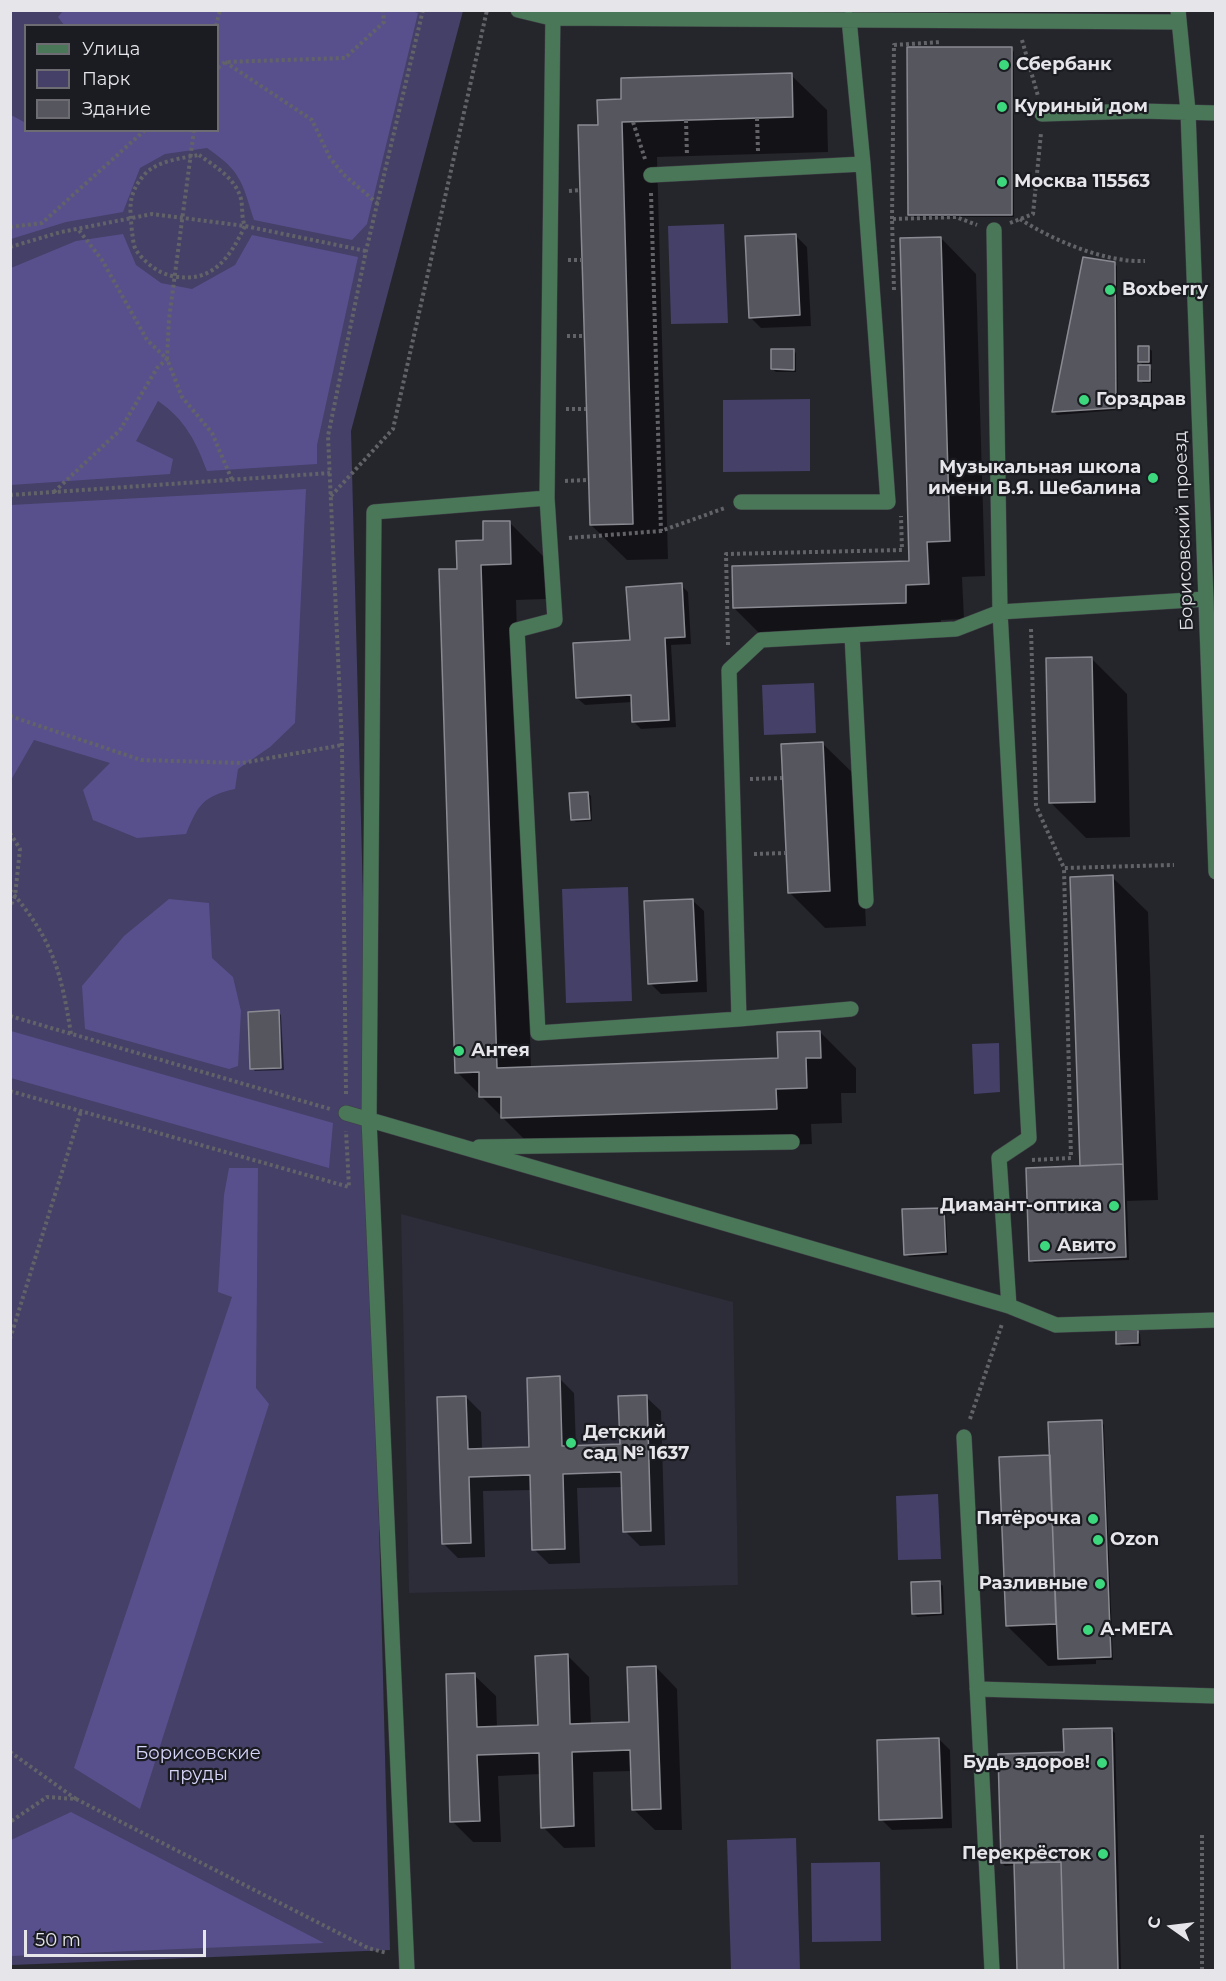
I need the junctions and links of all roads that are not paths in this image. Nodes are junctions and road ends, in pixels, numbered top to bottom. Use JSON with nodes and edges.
{"nodes":[{"id":1,"x":518,"y":10,"type":"edge"},
{"id":2,"x":552,"y":14,"type":"edge"},
{"id":3,"x":1178,"y":16,"type":"edge"},
{"id":4,"x":849,"y":19,"type":"junction"},
{"id":5,"x":1188,"y":111,"type":"junction"},
{"id":6,"x":1215,"y":113,"type":"edge"},
{"id":7,"x":1042,"y":114,"type":"road end"},
{"id":8,"x":863,"y":164,"type":"junction"},
{"id":9,"x":651,"y":175,"type":"road end"},
{"id":10,"x":994,"y":230,"type":"dead end"},
{"id":11,"x":547,"y":498,"type":"junction"},
{"id":12,"x":741,"y":502,"type":"road end"},
{"id":13,"x":1206,"y":599,"type":"junction"},
{"id":14,"x":1000,"y":612,"type":"junction"},
{"id":15,"x":852,"y":635,"type":"junction"},
{"id":16,"x":1215,"y":872,"type":"edge"},
{"id":17,"x":866,"y":901,"type":"dead end"},
{"id":18,"x":851,"y":1009,"type":"dead end"},
{"id":19,"x":739,"y":1019,"type":"junction"},
{"id":20,"x":346,"y":1113,"type":"road end"},
{"id":21,"x":369,"y":1120,"type":"junction"},
{"id":22,"x":792,"y":1142,"type":"dead end"},
{"id":23,"x":464,"y":1148,"type":"junction"},
{"id":24,"x":1009,"y":1306,"type":"junction"},
{"id":25,"x":1215,"y":1320,"type":"edge"},
{"id":26,"x":964,"y":1437,"type":"road end"},
{"id":27,"x":977,"y":1689,"type":"junction"},
{"id":28,"x":1215,"y":1696,"type":"edge"},
{"id":29,"x":406,"y":1964,"type":"edge"},
{"id":30,"x":992,"y":1971,"type":"edge"}],
"edges":[{"from":1,"to":2,"type":"street"},
{"from":2,"to":4,"type":"street"},
{"from":2,"to":11,"type":"street"},
{"from":3,"to":4,"type":"street"},
{"from":3,"to":5,"type":"street","name":"Борисовский проезд"},
{"from":4,"to":8,"type":"street"},
{"from":5,"to":6,"type":"street"},
{"from":5,"to":7,"type":"street"},
{"from":5,"to":13,"type":"street","name":"Борисовский проезд"},
{"from":8,"to":9,"type":"street"},
{"from":8,"to":12,"type":"street"},
{"from":10,"to":14,"type":"street"},
{"from":11,"to":19,"type":"street"},
{"from":11,"to":21,"type":"street"},
{"from":13,"to":14,"type":"street"},
{"from":13,"to":16,"type":"street","name":"Борисовский проезд"},
{"from":14,"to":15,"type":"street"},
{"from":14,"to":24,"type":"street"},
{"from":15,"to":17,"type":"street"},
{"from":15,"to":19,"type":"street"},
{"from":18,"to":19,"type":"street"},
{"from":20,"to":21,"type":"street"},
{"from":21,"to":23,"type":"street"},
{"from":21,"to":29,"type":"street"},
{"from":22,"to":23,"type":"street"},
{"from":23,"to":24,"type":"street"},
{"from":24,"to":25,"type":"street"},
{"from":26,"to":27,"type":"street"},
{"from":27,"to":28,"type":"street"},
{"from":27,"to":30,"type":"street"}]}
